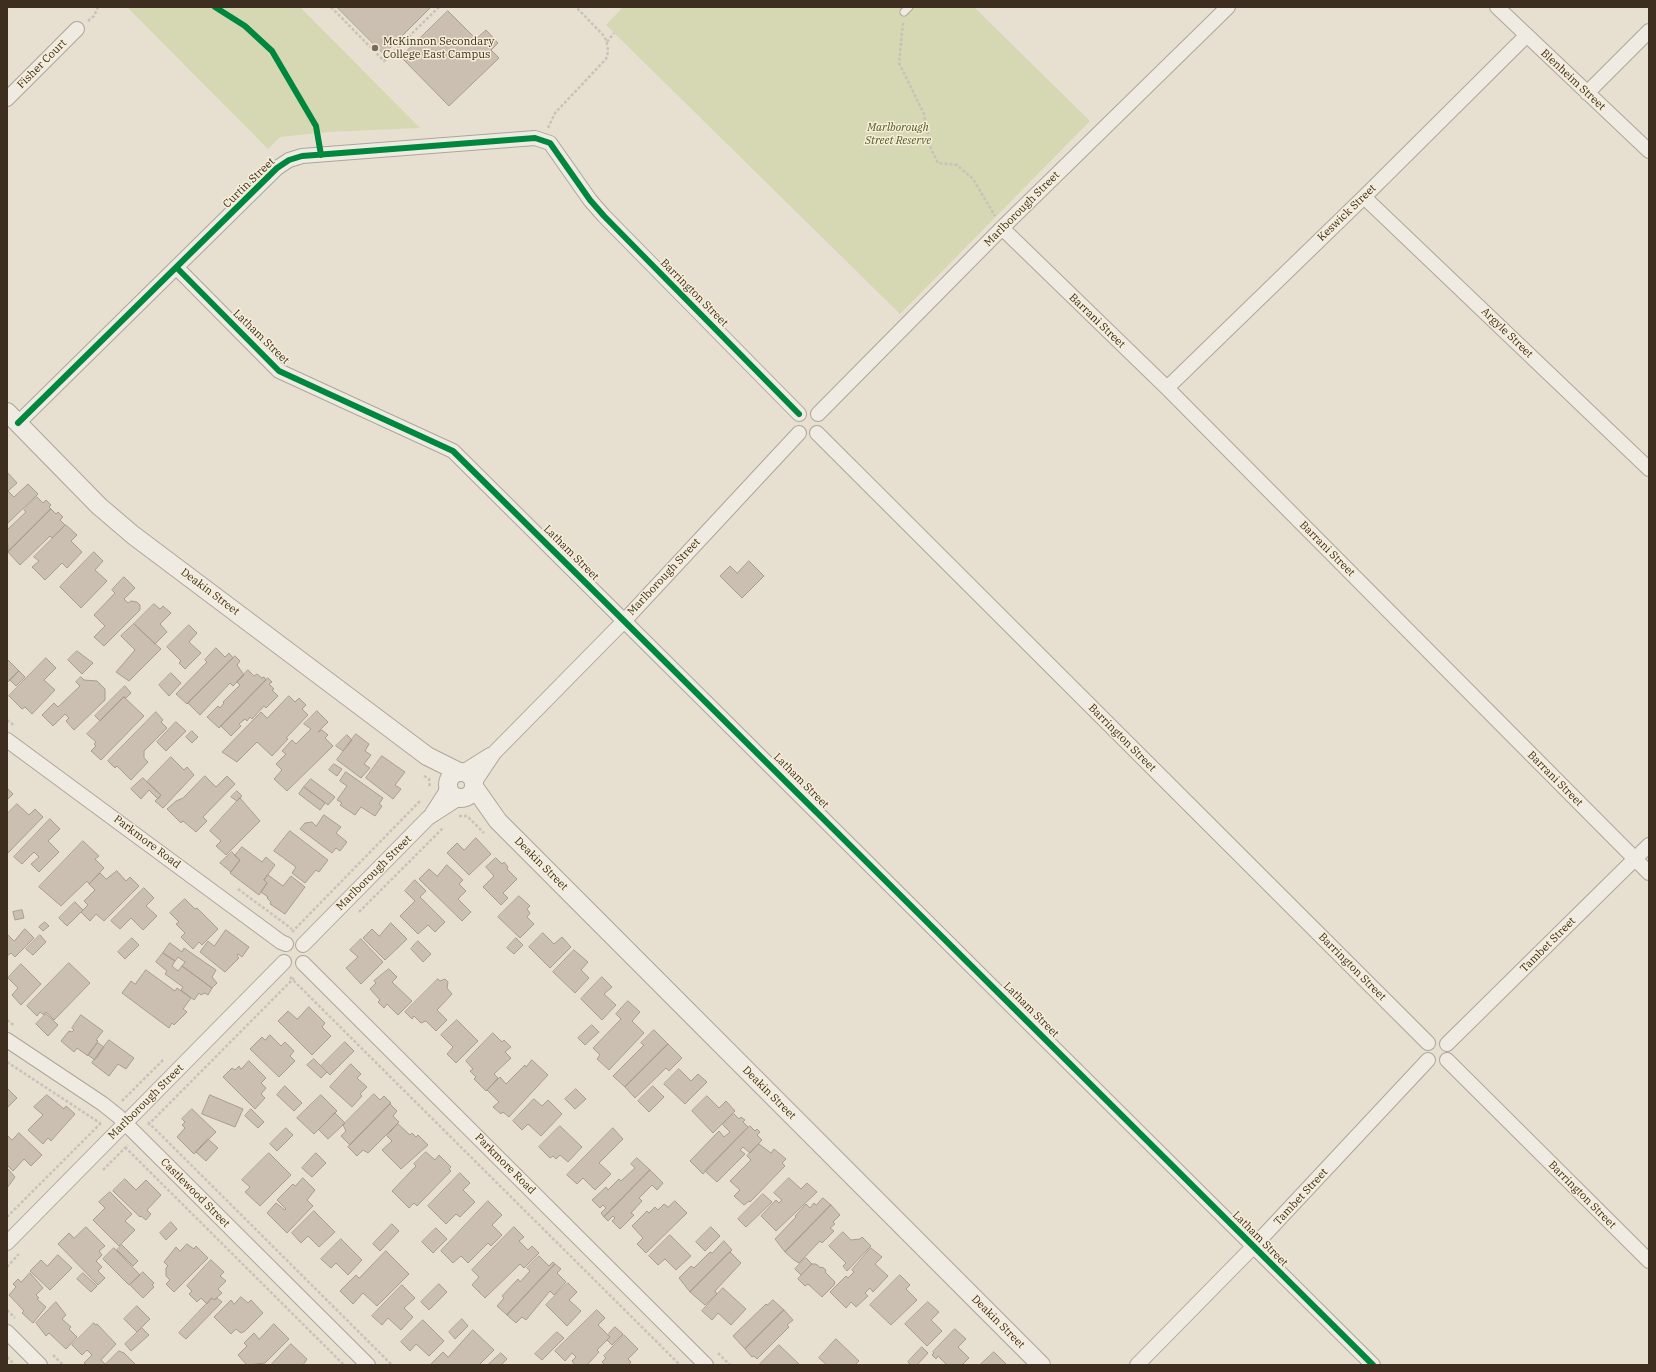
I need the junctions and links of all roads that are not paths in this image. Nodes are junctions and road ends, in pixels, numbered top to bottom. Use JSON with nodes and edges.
{"nodes":[{"id":1,"x":1228,"y":7,"type":"edge"},
{"id":2,"x":1497,"y":7,"type":"edge"},
{"id":3,"x":77,"y":29,"type":"dead end"},
{"id":4,"x":1649,"y":32,"type":"edge"},
{"id":5,"x":1526,"y":36,"type":"junction"},
{"id":6,"x":1587,"y":93,"type":"junction"},
{"id":7,"x":7,"y":99,"type":"edge"},
{"id":8,"x":1649,"y":151,"type":"edge"},
{"id":9,"x":578,"y":183,"type":"joint"},
{"id":10,"x":1364,"y":197,"type":"junction"},
{"id":11,"x":1002,"y":228,"type":"junction"},
{"id":12,"x":177,"y":268,"type":"junction"},
{"id":13,"x":1167,"y":388,"type":"junction"},
{"id":14,"x":799,"y":414,"type":"junction"},
{"id":15,"x":818,"y":414,"type":"junction"},
{"id":16,"x":12,"y":418,"type":"edge"},
{"id":17,"x":799,"y":433,"type":"junction"},
{"id":18,"x":817,"y":433,"type":"junction"},
{"id":19,"x":1649,"y":469,"type":"edge"},
{"id":20,"x":624,"y":620,"type":"junction"},
{"id":21,"x":7,"y":740,"type":"edge"},
{"id":22,"x":461,"y":785,"type":"junction"},
{"id":23,"x":1649,"y":845,"type":"edge"},
{"id":24,"x":1635,"y":859,"type":"junction"},
{"id":25,"x":1649,"y":873,"type":"edge"},
{"id":26,"x":284,"y":943,"type":"junction"},
{"id":27,"x":303,"y":945,"type":"junction"},
{"id":28,"x":303,"y":963,"type":"junction"},
{"id":29,"x":282,"y":964,"type":"junction"},
{"id":30,"x":7,"y":1040,"type":"edge"},
{"id":31,"x":1428,"y":1043,"type":"junction"},
{"id":32,"x":1447,"y":1044,"type":"junction"},
{"id":33,"x":1428,"y":1060,"type":"junction"},
{"id":34,"x":1447,"y":1060,"type":"junction"},
{"id":35,"x":125,"y":1123,"type":"junction"},
{"id":36,"x":7,"y":1243,"type":"edge"},
{"id":37,"x":1254,"y":1246,"type":"junction"},
{"id":38,"x":1649,"y":1261,"type":"edge"},
{"id":39,"x":7,"y":1332,"type":"edge"},
{"id":40,"x":40,"y":1365,"type":"edge"},
{"id":41,"x":368,"y":1365,"type":"edge"},
{"id":42,"x":706,"y":1365,"type":"edge"},
{"id":43,"x":1041,"y":1365,"type":"edge"},
{"id":44,"x":1137,"y":1365,"type":"edge"},
{"id":45,"x":1373,"y":1365,"type":"edge"}],
"edges":[{"from":1,"to":11,"type":"street","name":"Marlborough Street"},
{"from":2,"to":5,"type":"street","name":"Blenheim Street"},
{"from":3,"to":7,"type":"street","name":"Fisher Court"},
{"from":4,"to":6,"type":"street"},
{"from":5,"to":6,"type":"street","name":"Blenheim Street"},
{"from":5,"to":10,"type":"street","name":"Keswick Street"},
{"from":6,"to":8,"type":"street","name":"Blenheim Street"},
{"from":9,"to":12,"type":"street","name":"Curtin Street"},
{"from":9,"to":14,"type":"street","name":"Barrington Street"},
{"from":10,"to":13,"type":"street","name":"Keswick Street"},
{"from":10,"to":19,"type":"street","name":"Argyle Street"},
{"from":11,"to":13,"type":"street","name":"Barrani Street"},
{"from":11,"to":15,"type":"street","name":"Marlborough Street"},
{"from":12,"to":16,"type":"street","name":"Curtin Street"},
{"from":12,"to":20,"type":"street","name":"Latham Street"},
{"from":13,"to":24,"type":"street","name":"Barrani Street"},
{"from":14,"to":15,"type":"street"},
{"from":14,"to":17,"type":"street"},
{"from":15,"to":18,"type":"street"},
{"from":16,"to":22,"type":"street","name":"Deakin Street"},
{"from":17,"to":18,"type":"street"},
{"from":17,"to":20,"type":"street","name":"Marlborough Street"},
{"from":18,"to":31,"type":"street","name":"Barrington Street"},
{"from":20,"to":22,"type":"street","name":"Marlborough Street"},
{"from":20,"to":37,"type":"street","name":"Latham Street"},
{"from":21,"to":26,"type":"street","name":"Parkmore Road"},
{"from":22,"to":27,"type":"street","name":"Marlborough Street"},
{"from":22,"to":43,"type":"street","name":"Deakin Street"},
{"from":23,"to":24,"type":"street","name":"Tambet Street"},
{"from":24,"to":25,"type":"street","name":"Barrani Street"},
{"from":24,"to":32,"type":"street","name":"Tambet Street"},
{"from":26,"to":27,"type":"street"},
{"from":26,"to":29,"type":"street"},
{"from":27,"to":28,"type":"street"},
{"from":28,"to":29,"type":"street"},
{"from":28,"to":42,"type":"street","name":"Parkmore Road"},
{"from":29,"to":35,"type":"street","name":"Marlborough Street"},
{"from":30,"to":35,"type":"street","name":"Castlewood Street"},
{"from":31,"to":32,"type":"street"},
{"from":31,"to":33,"type":"street"},
{"from":32,"to":34,"type":"street"},
{"from":33,"to":34,"type":"street"},
{"from":33,"to":37,"type":"street","name":"Tambet Street"},
{"from":34,"to":38,"type":"street","name":"Barrington Street"},
{"from":35,"to":36,"type":"street","name":"Marlborough Street"},
{"from":35,"to":41,"type":"street","name":"Castlewood Street"},
{"from":37,"to":44,"type":"street","name":"Tambet Street"},
{"from":37,"to":45,"type":"street","name":"Latham Street"},
{"from":39,"to":40,"type":"street"}]}
